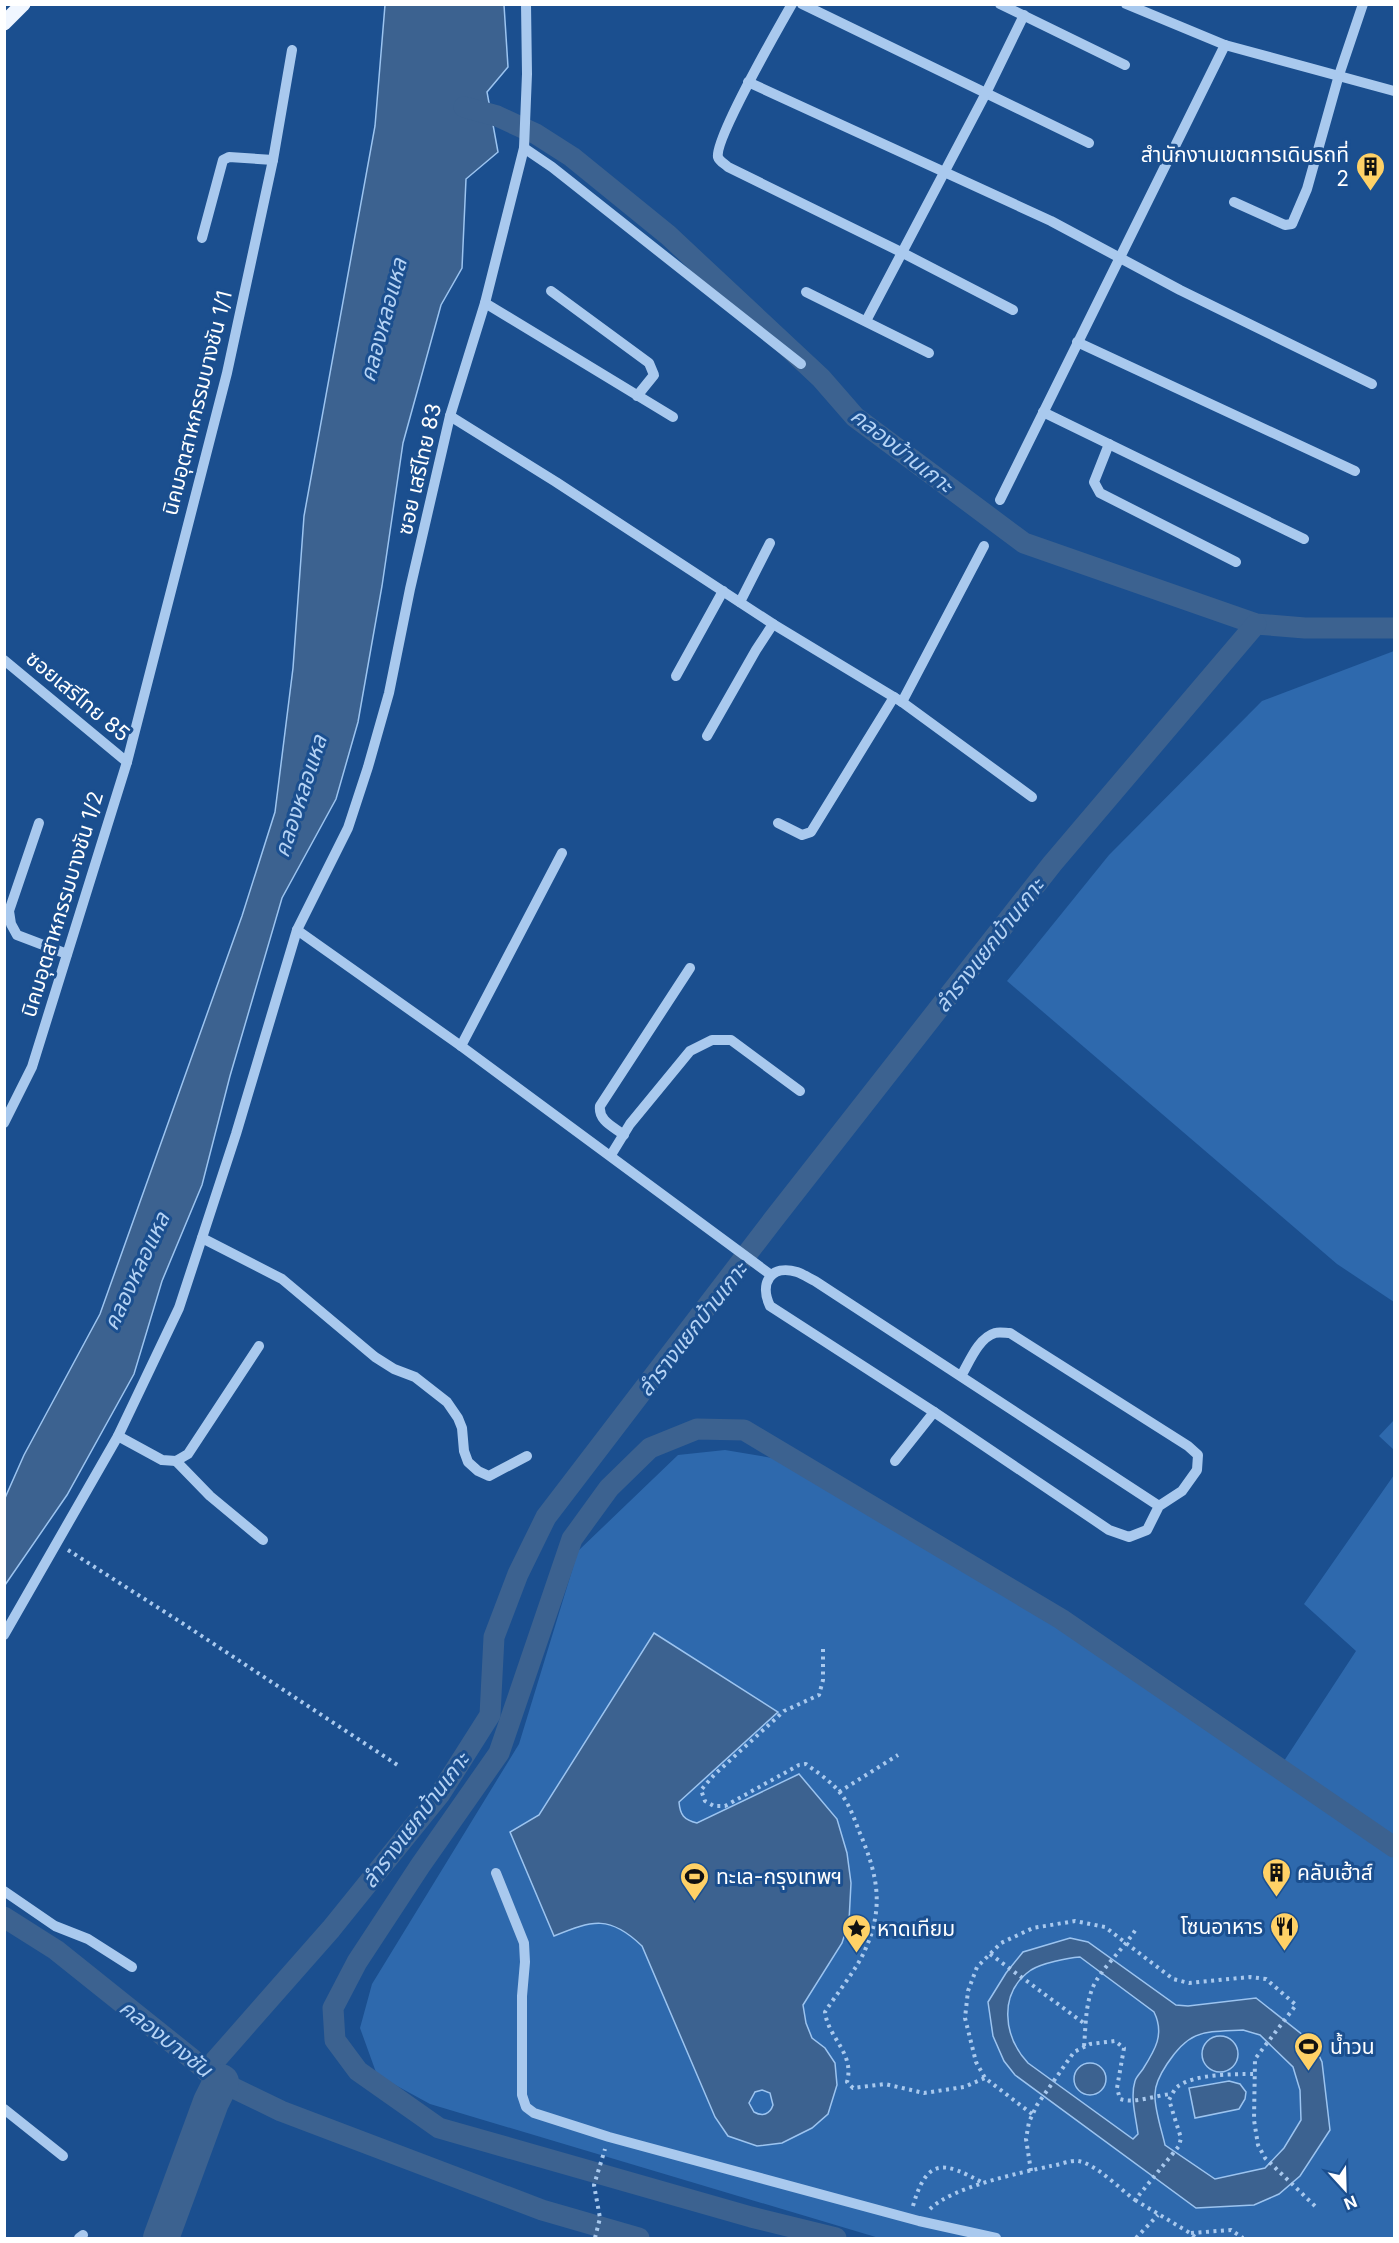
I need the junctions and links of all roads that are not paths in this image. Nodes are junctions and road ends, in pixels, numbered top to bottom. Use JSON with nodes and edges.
{"nodes":[{"id":1,"x":23,"y":4,"type":"edge"},
{"id":2,"x":526,"y":4,"type":"edge"},
{"id":3,"x":792,"y":4,"type":"edge"},
{"id":4,"x":802,"y":4,"type":"edge"},
{"id":5,"x":1000,"y":4,"type":"edge"},
{"id":6,"x":1126,"y":4,"type":"edge"},
{"id":7,"x":1363,"y":4,"type":"edge"},
{"id":8,"x":1024,"y":15,"type":"junction"},
{"id":9,"x":4,"y":23,"type":"edge"},
{"id":10,"x":1225,"y":45,"type":"junction"},
{"id":11,"x":292,"y":50,"type":"dead end"},
{"id":12,"x":1125,"y":65,"type":"dead end"},
{"id":13,"x":1340,"y":75,"type":"junction"},
{"id":14,"x":748,"y":82,"type":"junction"},
{"id":15,"x":1395,"y":91,"type":"edge"},
{"id":16,"x":986,"y":93,"type":"junction"},
{"id":17,"x":1089,"y":143,"type":"dead end"},
{"id":18,"x":524,"y":148,"type":"junction"},
{"id":19,"x":273,"y":160,"type":"junction"},
{"id":20,"x":944,"y":172,"type":"junction"},
{"id":21,"x":1234,"y":202,"type":"dead end"},
{"id":22,"x":202,"y":238,"type":"dead end"},
{"id":23,"x":901,"y":252,"type":"junction"},
{"id":24,"x":1119,"y":258,"type":"junction"},
{"id":25,"x":551,"y":291,"type":"dead end"},
{"id":26,"x":806,"y":292,"type":"dead end"},
{"id":27,"x":485,"y":303,"type":"junction"},
{"id":28,"x":1013,"y":310,"type":"dead end"},
{"id":29,"x":866,"y":321,"type":"junction"},
{"id":30,"x":1077,"y":342,"type":"junction"},
{"id":31,"x":929,"y":353,"type":"dead end"},
{"id":32,"x":801,"y":364,"type":"dead end"},
{"id":33,"x":1372,"y":384,"type":"dead end"},
{"id":34,"x":637,"y":396,"type":"junction"},
{"id":35,"x":1043,"y":412,"type":"junction"},
{"id":36,"x":450,"y":416,"type":"junction"},
{"id":37,"x":673,"y":417,"type":"dead end"},
{"id":38,"x":1110,"y":444,"type":"junction"},
{"id":39,"x":1355,"y":471,"type":"dead end"},
{"id":40,"x":1000,"y":500,"type":"dead end"},
{"id":41,"x":1304,"y":539,"type":"dead end"},
{"id":42,"x":770,"y":543,"type":"dead end"},
{"id":43,"x":984,"y":546,"type":"dead end"},
{"id":44,"x":1236,"y":562,"type":"dead end"},
{"id":45,"x":723,"y":591,"type":"junction"},
{"id":46,"x":740,"y":602,"type":"junction"},
{"id":47,"x":773,"y":624,"type":"junction"},
{"id":48,"x":4,"y":660,"type":"edge"},
{"id":49,"x":676,"y":676,"type":"dead end"},
{"id":50,"x":898,"y":699,"type":"junction"},
{"id":51,"x":707,"y":736,"type":"dead end"},
{"id":52,"x":127,"y":762,"type":"junction"},
{"id":53,"x":1032,"y":797,"type":"dead end"},
{"id":54,"x":39,"y":822,"type":"dead end"},
{"id":55,"x":778,"y":823,"type":"dead end"},
{"id":56,"x":562,"y":853,"type":"dead end"},
{"id":57,"x":297,"y":930,"type":"junction"},
{"id":58,"x":68,"y":954,"type":"junction"},
{"id":59,"x":690,"y":968,"type":"dead end"},
{"id":60,"x":461,"y":1046,"type":"junction"},
{"id":61,"x":800,"y":1091,"type":"dead end"},
{"id":62,"x":4,"y":1123,"type":"edge"},
{"id":63,"x":624,"y":1135,"type":"junction"},
{"id":64,"x":611,"y":1155,"type":"junction"},
{"id":65,"x":202,"y":1238,"type":"junction"},
{"id":66,"x":771,"y":1275,"type":"junction"},
{"id":67,"x":260,"y":1346,"type":"dead end"},
{"id":68,"x":961,"y":1376,"type":"junction"},
{"id":69,"x":934,"y":1412,"type":"junction"},
{"id":70,"x":118,"y":1436,"type":"junction"},
{"id":71,"x":527,"y":1456,"type":"dead end"},
{"id":72,"x":176,"y":1461,"type":"junction"},
{"id":73,"x":895,"y":1461,"type":"dead end"},
{"id":74,"x":1159,"y":1506,"type":"junction"},
{"id":75,"x":263,"y":1540,"type":"dead end"},
{"id":76,"x":4,"y":1635,"type":"edge"},
{"id":77,"x":496,"y":1873,"type":"dead end"},
{"id":78,"x":4,"y":1891,"type":"edge"},
{"id":79,"x":132,"y":1967,"type":"dead end"},
{"id":80,"x":4,"y":2109,"type":"edge"},
{"id":81,"x":63,"y":2157,"type":"dead end"},
{"id":82,"x":996,"y":2238,"type":"edge"}],
"edges":[{"from":1,"to":9,"type":"main road"},
{"from":2,"to":18,"type":"street","name":"ซอย เสรีไทย 83"},
{"from":3,"to":14,"type":"street"},
{"from":4,"to":16,"type":"street"},
{"from":5,"to":8,"type":"street"},
{"from":6,"to":10,"type":"street"},
{"from":7,"to":13,"type":"street"},
{"from":8,"to":12,"type":"street"},
{"from":8,"to":16,"type":"street"},
{"from":10,"to":13,"type":"street"},
{"from":10,"to":24,"type":"street"},
{"from":11,"to":19,"type":"street","name":"นิคมอุตสาหกรรมบางชัน 1/1"},
{"from":13,"to":15,"type":"street"},
{"from":13,"to":21,"type":"street"},
{"from":14,"to":20,"type":"street"},
{"from":14,"to":23,"type":"street"},
{"from":16,"to":17,"type":"street"},
{"from":16,"to":20,"type":"street"},
{"from":18,"to":27,"type":"street","name":"ซอย เสรีไทย 83"},
{"from":18,"to":32,"type":"street"},
{"from":19,"to":22,"type":"street"},
{"from":19,"to":52,"type":"street","name":"นิคมอุตสาหกรรมบางชัน 1/1"},
{"from":20,"to":23,"type":"street"},
{"from":20,"to":24,"type":"street"},
{"from":23,"to":28,"type":"street"},
{"from":23,"to":29,"type":"street"},
{"from":24,"to":30,"type":"street"},
{"from":24,"to":33,"type":"street"},
{"from":25,"to":34,"type":"street"},
{"from":26,"to":29,"type":"street"},
{"from":27,"to":34,"type":"street"},
{"from":27,"to":36,"type":"street","name":"ซอย เสรีไทย 83"},
{"from":29,"to":31,"type":"street"},
{"from":30,"to":35,"type":"street"},
{"from":30,"to":39,"type":"street"},
{"from":34,"to":37,"type":"street"},
{"from":35,"to":38,"type":"street"},
{"from":35,"to":40,"type":"street"},
{"from":36,"to":45,"type":"street"},
{"from":36,"to":57,"type":"street","name":"ซอย เสรีไทย 83"},
{"from":38,"to":41,"type":"street"},
{"from":38,"to":44,"type":"street"},
{"from":42,"to":46,"type":"street"},
{"from":43,"to":50,"type":"street"},
{"from":45,"to":46,"type":"street"},
{"from":45,"to":49,"type":"street"},
{"from":46,"to":47,"type":"street"},
{"from":47,"to":50,"type":"street"},
{"from":47,"to":51,"type":"street"},
{"from":48,"to":52,"type":"street","name":"ซอยเสรีไทย 85"},
{"from":50,"to":53,"type":"street"},
{"from":50,"to":55,"type":"street"},
{"from":52,"to":58,"type":"street","name":"นิคมอุตสาหกรรมบางชัน 1/2"},
{"from":54,"to":58,"type":"street"},
{"from":56,"to":60,"type":"street"},
{"from":57,"to":60,"type":"street"},
{"from":57,"to":65,"type":"street","name":"ซอย เสรีไทย 83"},
{"from":58,"to":62,"type":"street","name":"นิคมอุตสาหกรรมบางชัน 1/2"},
{"from":59,"to":63,"type":"street"},
{"from":60,"to":64,"type":"street"},
{"from":61,"to":63,"type":"street"},
{"from":63,"to":64,"type":"street"},
{"from":64,"to":66,"type":"street"},
{"from":65,"to":70,"type":"street","name":"ซอย เสรีไทย 83"},
{"from":65,"to":71,"type":"street"},
{"from":66,"to":68,"type":"street"},
{"from":66,"to":69,"type":"street"},
{"from":67,"to":72,"type":"street"},
{"from":68,"to":74,"type":"street"},
{"from":68,"to":74,"type":"street"},
{"from":69,"to":73,"type":"street"},
{"from":69,"to":74,"type":"street"},
{"from":70,"to":72,"type":"street"},
{"from":70,"to":76,"type":"street","name":"ซอย เสรีไทย 83"},
{"from":72,"to":75,"type":"street"},
{"from":77,"to":82,"type":"street"},
{"from":78,"to":79,"type":"street"},
{"from":80,"to":81,"type":"street"}]}
